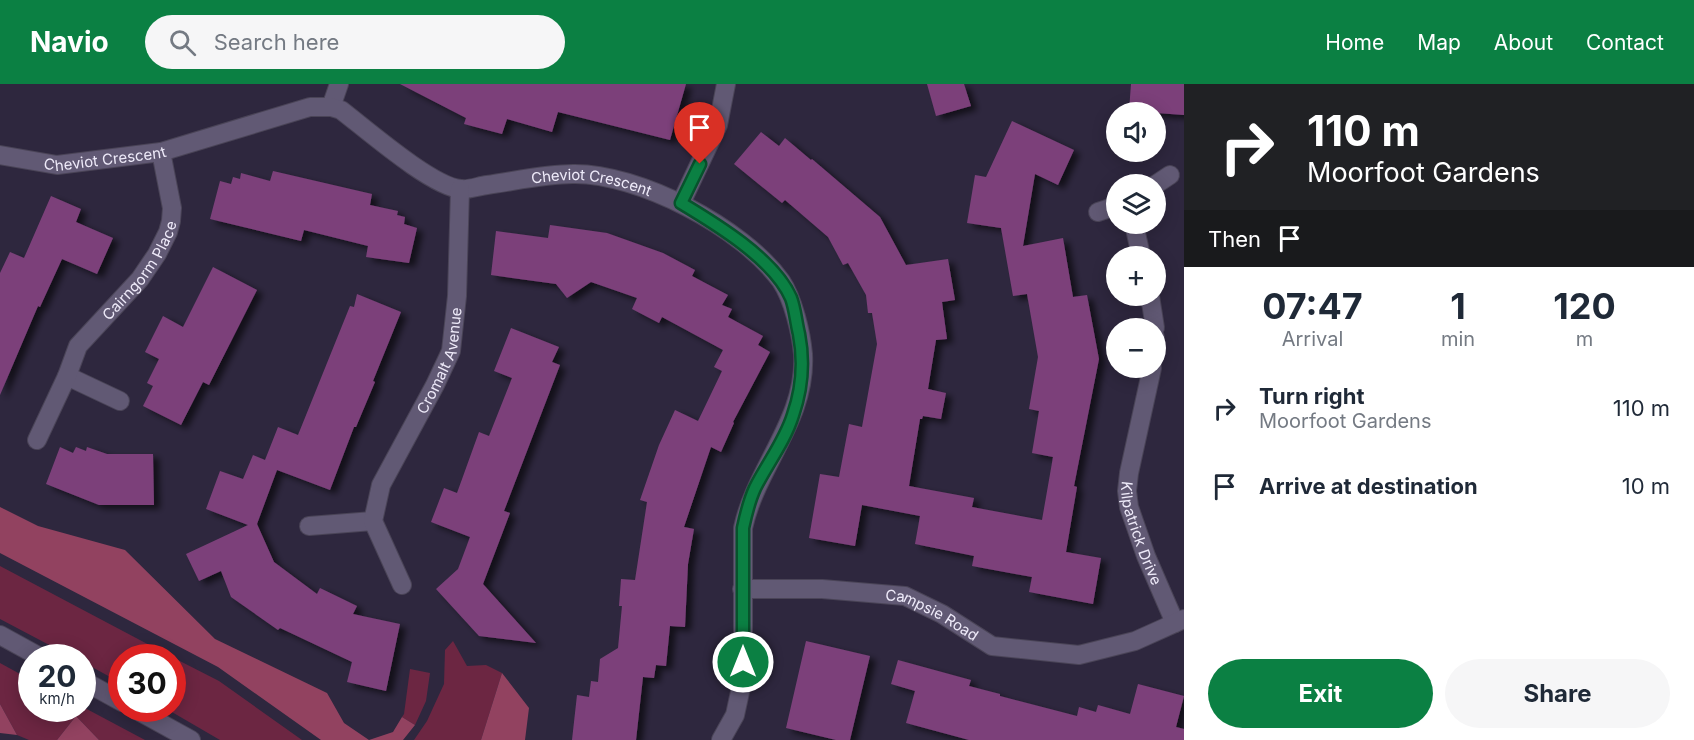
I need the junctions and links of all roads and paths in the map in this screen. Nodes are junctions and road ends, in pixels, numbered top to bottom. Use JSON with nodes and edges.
{"nodes":[{"id":1,"x":339,"y":84,"type":"edge"},
{"id":2,"x":726,"y":84,"type":"edge"},
{"id":3,"x":331,"y":107,"type":"junction"},
{"id":4,"x":161,"y":152,"type":"junction"},
{"id":5,"x":0,"y":155,"type":"edge"},
{"id":6,"x":460,"y":189,"type":"junction"},
{"id":7,"x":681,"y":203,"type":"junction"},
{"id":8,"x":1106,"y":209,"type":"edge"},
{"id":9,"x":1098,"y":212,"type":"dead end"},
{"id":10,"x":67,"y":376,"type":"junction"},
{"id":11,"x":1150,"y":378,"type":"edge"},
{"id":12,"x":120,"y":401,"type":"dead end"},
{"id":13,"x":37,"y":440,"type":"dead end"},
{"id":14,"x":373,"y":521,"type":"junction"},
{"id":15,"x":309,"y":526,"type":"dead end"},
{"id":16,"x":402,"y":585,"type":"dead end"},
{"id":17,"x":742,"y":589,"type":"junction"},
{"id":18,"x":1179,"y":621,"type":"edge"},
{"id":19,"x":0,"y":635,"type":"edge"},
{"id":20,"x":18,"y":645,"type":"edge"},
{"id":21,"x":158,"y":722,"type":"edge"},
{"id":22,"x":191,"y":740,"type":"edge"},
{"id":23,"x":721,"y":740,"type":"edge"}],
"edges":[{"from":1,"to":3,"type":"street"},
{"from":2,"to":7,"type":"street"},
{"from":3,"to":4,"type":"street","name":"Cheviot Crescent"},
{"from":3,"to":6,"type":"street","name":"Cheviot Crescent"},
{"from":4,"to":5,"type":"street","name":"Cheviot Crescent"},
{"from":4,"to":10,"type":"street","name":"Cairngorm Place"},
{"from":6,"to":7,"type":"street","name":"Cheviot Crescent"},
{"from":6,"to":14,"type":"street","name":"Cromalt Avenue"},
{"from":7,"to":17,"type":"street","name":"Cheviot Crescent"},
{"from":8,"to":9,"type":"street"},
{"from":10,"to":12,"type":"street"},
{"from":10,"to":13,"type":"street","name":"Cairngorm Place"},
{"from":11,"to":18,"type":"street","name":"Kilpatrick Drive"},
{"from":14,"to":15,"type":"street"},
{"from":14,"to":16,"type":"street"},
{"from":17,"to":18,"type":"street","name":"Campsie Road"},
{"from":17,"to":23,"type":"street","name":"Cheviot Crescent"},
{"from":19,"to":20,"type":"street"},
{"from":21,"to":22,"type":"street"}]}
